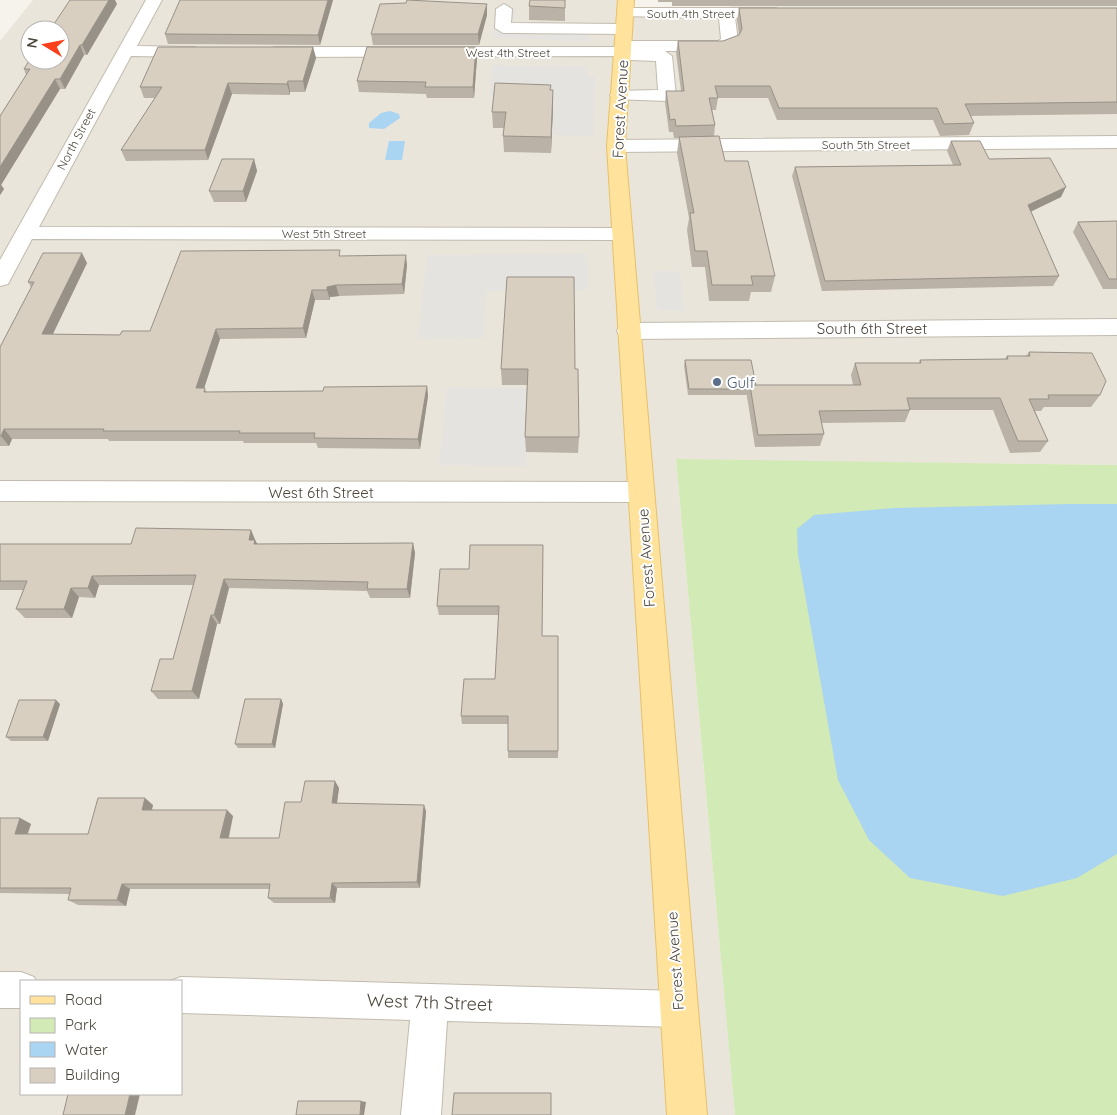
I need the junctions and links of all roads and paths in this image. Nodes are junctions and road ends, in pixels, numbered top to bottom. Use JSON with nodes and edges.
{"nodes":[{"id":1,"x":154,"y":0,"type":"edge"},
{"id":2,"x":504,"y":9,"type":"dead end"},
{"id":3,"x":726,"y":13,"type":"junction"},
{"id":4,"x":792,"y":13,"type":"edge"},
{"id":5,"x":624,"y":34,"type":"edge"},
{"id":6,"x":124,"y":51,"type":"junction"},
{"id":7,"x":205,"y":52,"type":"edge"},
{"id":8,"x":255,"y":52,"type":"edge"},
{"id":9,"x":619,"y":95,"type":"junction"},
{"id":10,"x":1117,"y":142,"type":"edge"},
{"id":11,"x":616,"y":146,"type":"junction"},
{"id":12,"x":25,"y":233,"type":"junction"},
{"id":13,"x":622,"y":234,"type":"junction"},
{"id":14,"x":0,"y":279,"type":"edge"},
{"id":15,"x":1117,"y":327,"type":"edge"},
{"id":16,"x":628,"y":331,"type":"junction"},
{"id":17,"x":0,"y":492,"type":"edge"},
{"id":18,"x":641,"y":492,"type":"junction"},
{"id":19,"x":0,"y":990,"type":"edge"},
{"id":20,"x":20,"y":990,"type":"edge"},
{"id":21,"x":182,"y":995,"type":"edge"},
{"id":22,"x":430,"y":1002,"type":"junction"},
{"id":23,"x":679,"y":1009,"type":"junction"},
{"id":24,"x":421,"y":1115,"type":"edge"},
{"id":25,"x":687,"y":1115,"type":"edge"}],
"edges":[{"from":1,"to":6,"type":"street","name":"North Street"},
{"from":2,"to":5,"type":"street"},
{"from":3,"to":4,"type":"street","name":"South 4th Street"},
{"from":3,"to":5,"type":"street","name":"South 4th Street"},
{"from":3,"to":5,"type":"street"},
{"from":5,"to":8,"type":"street","name":"West 4th Street"},
{"from":5,"to":9,"type":"main road","name":"Forest Avenue"},
{"from":5,"to":9,"type":"street"},
{"from":6,"to":7,"type":"street"},
{"from":6,"to":12,"type":"street","name":"North Street"},
{"from":9,"to":11,"type":"main road","name":"Forest Avenue"},
{"from":10,"to":11,"type":"street","name":"South 5th Street"},
{"from":11,"to":13,"type":"main road","name":"Forest Avenue"},
{"from":12,"to":13,"type":"street","name":"West 5th Street"},
{"from":12,"to":14,"type":"street","name":"North Street"},
{"from":13,"to":16,"type":"main road","name":"Forest Avenue"},
{"from":15,"to":16,"type":"street","name":"South 6th Street"},
{"from":16,"to":18,"type":"main road","name":"Forest Avenue"},
{"from":17,"to":18,"type":"street","name":"West 6th Street"},
{"from":18,"to":23,"type":"main road","name":"Forest Avenue"},
{"from":19,"to":20,"type":"street"},
{"from":21,"to":22,"type":"street","name":"West 7th Street"},
{"from":22,"to":23,"type":"street","name":"West 7th Street"},
{"from":22,"to":24,"type":"street"},
{"from":23,"to":25,"type":"main road","name":"Forest Avenue"}]}
